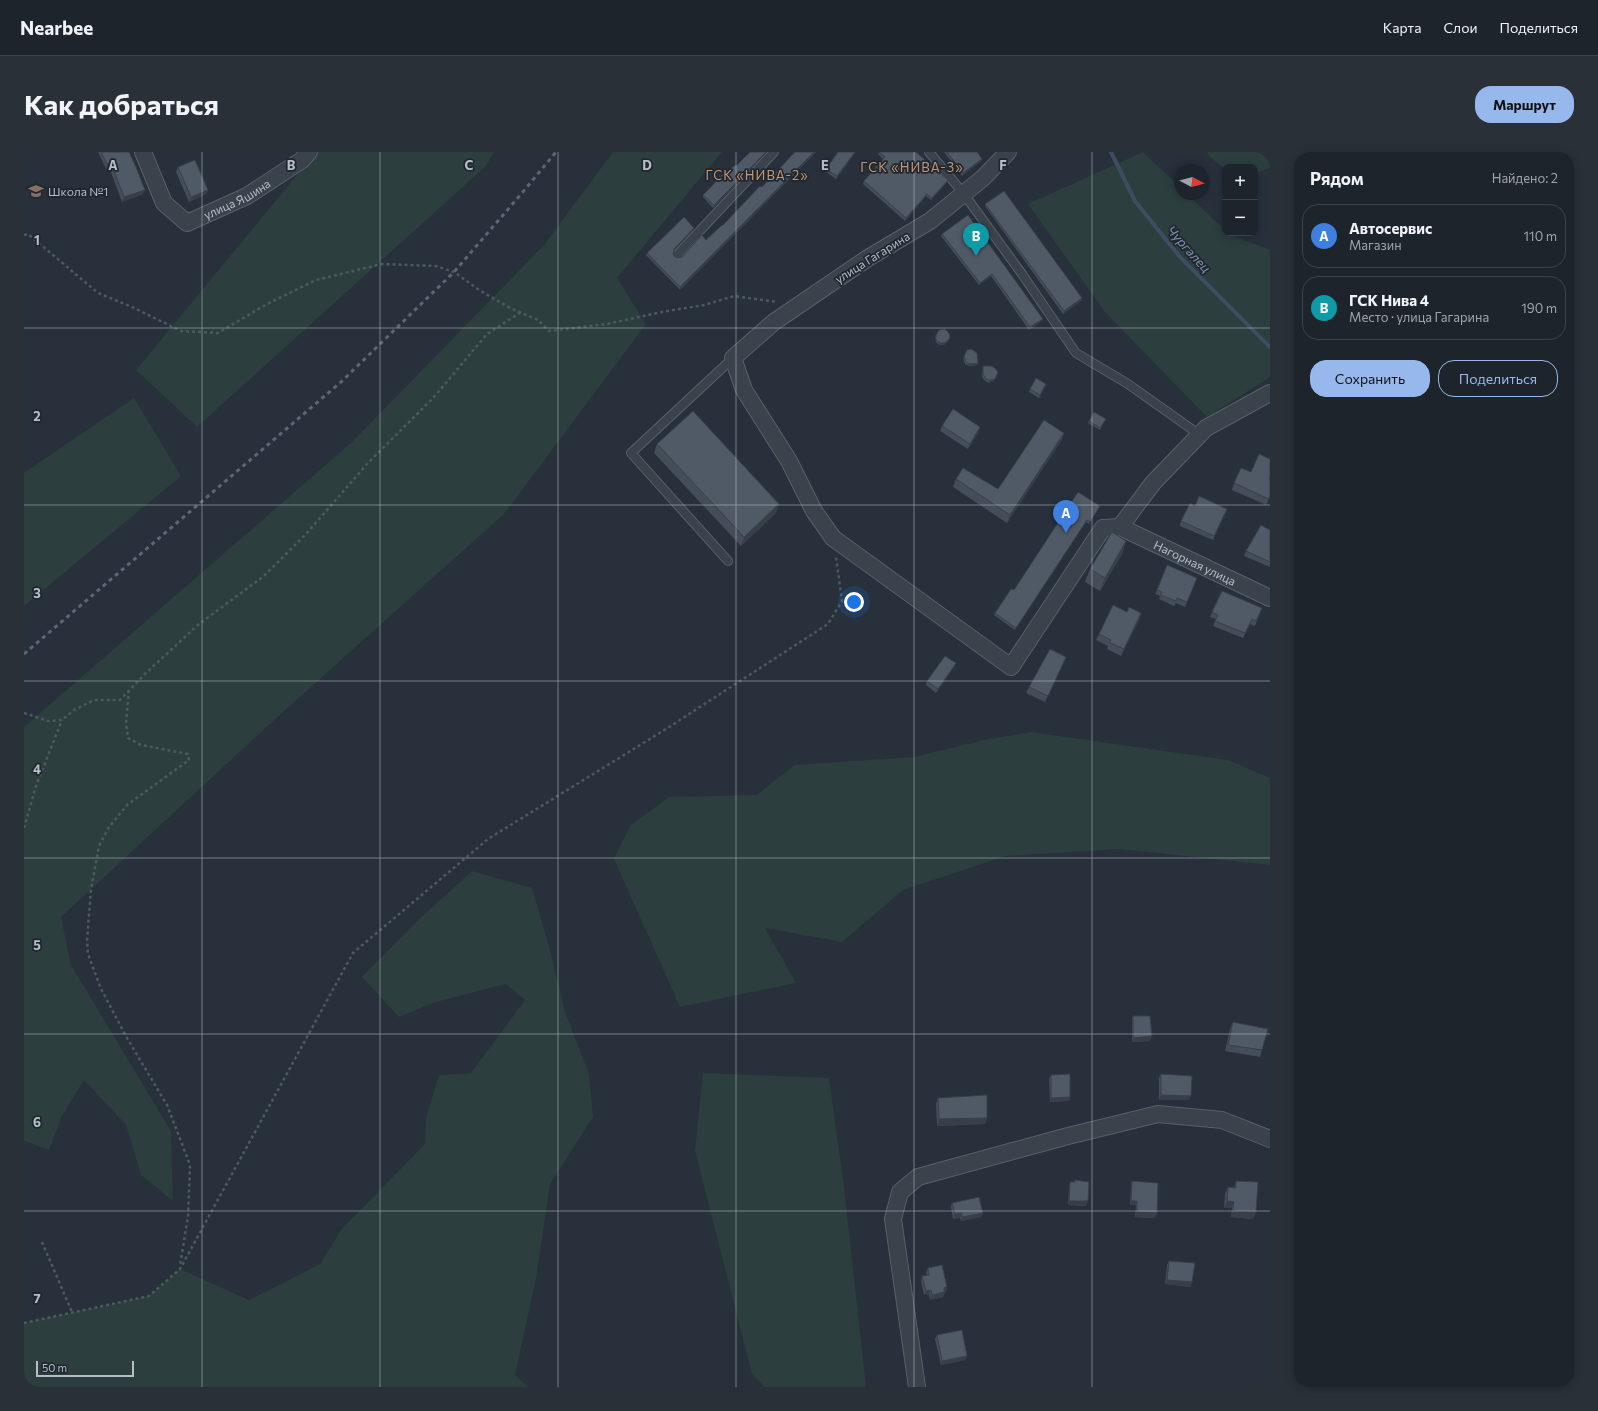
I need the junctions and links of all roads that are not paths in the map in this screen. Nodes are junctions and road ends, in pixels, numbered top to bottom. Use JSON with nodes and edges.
{"nodes":[{"id":1,"x":143,"y":152,"type":"edge"},
{"id":2,"x":309,"y":152,"type":"edge"},
{"id":3,"x":774,"y":152,"type":"edge"},
{"id":4,"x":929,"y":152,"type":"edge"},
{"id":5,"x":1008,"y":152,"type":"edge"},
{"id":6,"x":964,"y":194,"type":"junction"},
{"id":7,"x":677,"y":255,"type":"dead end"},
{"id":8,"x":733,"y":358,"type":"junction"},
{"id":9,"x":1270,"y":393,"type":"edge"},
{"id":10,"x":1200,"y":436,"type":"junction"},
{"id":11,"x":1120,"y":527,"type":"junction"},
{"id":12,"x":728,"y":561,"type":"dead end"},
{"id":13,"x":1270,"y":598,"type":"edge"},
{"id":14,"x":1270,"y":1139,"type":"edge"},
{"id":15,"x":917,"y":1387,"type":"edge"}],
"edges":[{"from":1,"to":2,"type":"street","name":"улица Яшина"},
{"from":3,"to":7,"type":"lane"},
{"from":4,"to":6,"type":"lane"},
{"from":5,"to":6,"type":"street","name":"улица Гагарина"},
{"from":6,"to":8,"type":"street","name":"улица Гагарина"},
{"from":6,"to":10,"type":"lane"},
{"from":8,"to":11,"type":"street"},
{"from":8,"to":12,"type":"lane"},
{"from":9,"to":10,"type":"street"},
{"from":10,"to":11,"type":"street"},
{"from":11,"to":13,"type":"street","name":"Нагорная улица"},
{"from":14,"to":15,"type":"street"}]}
